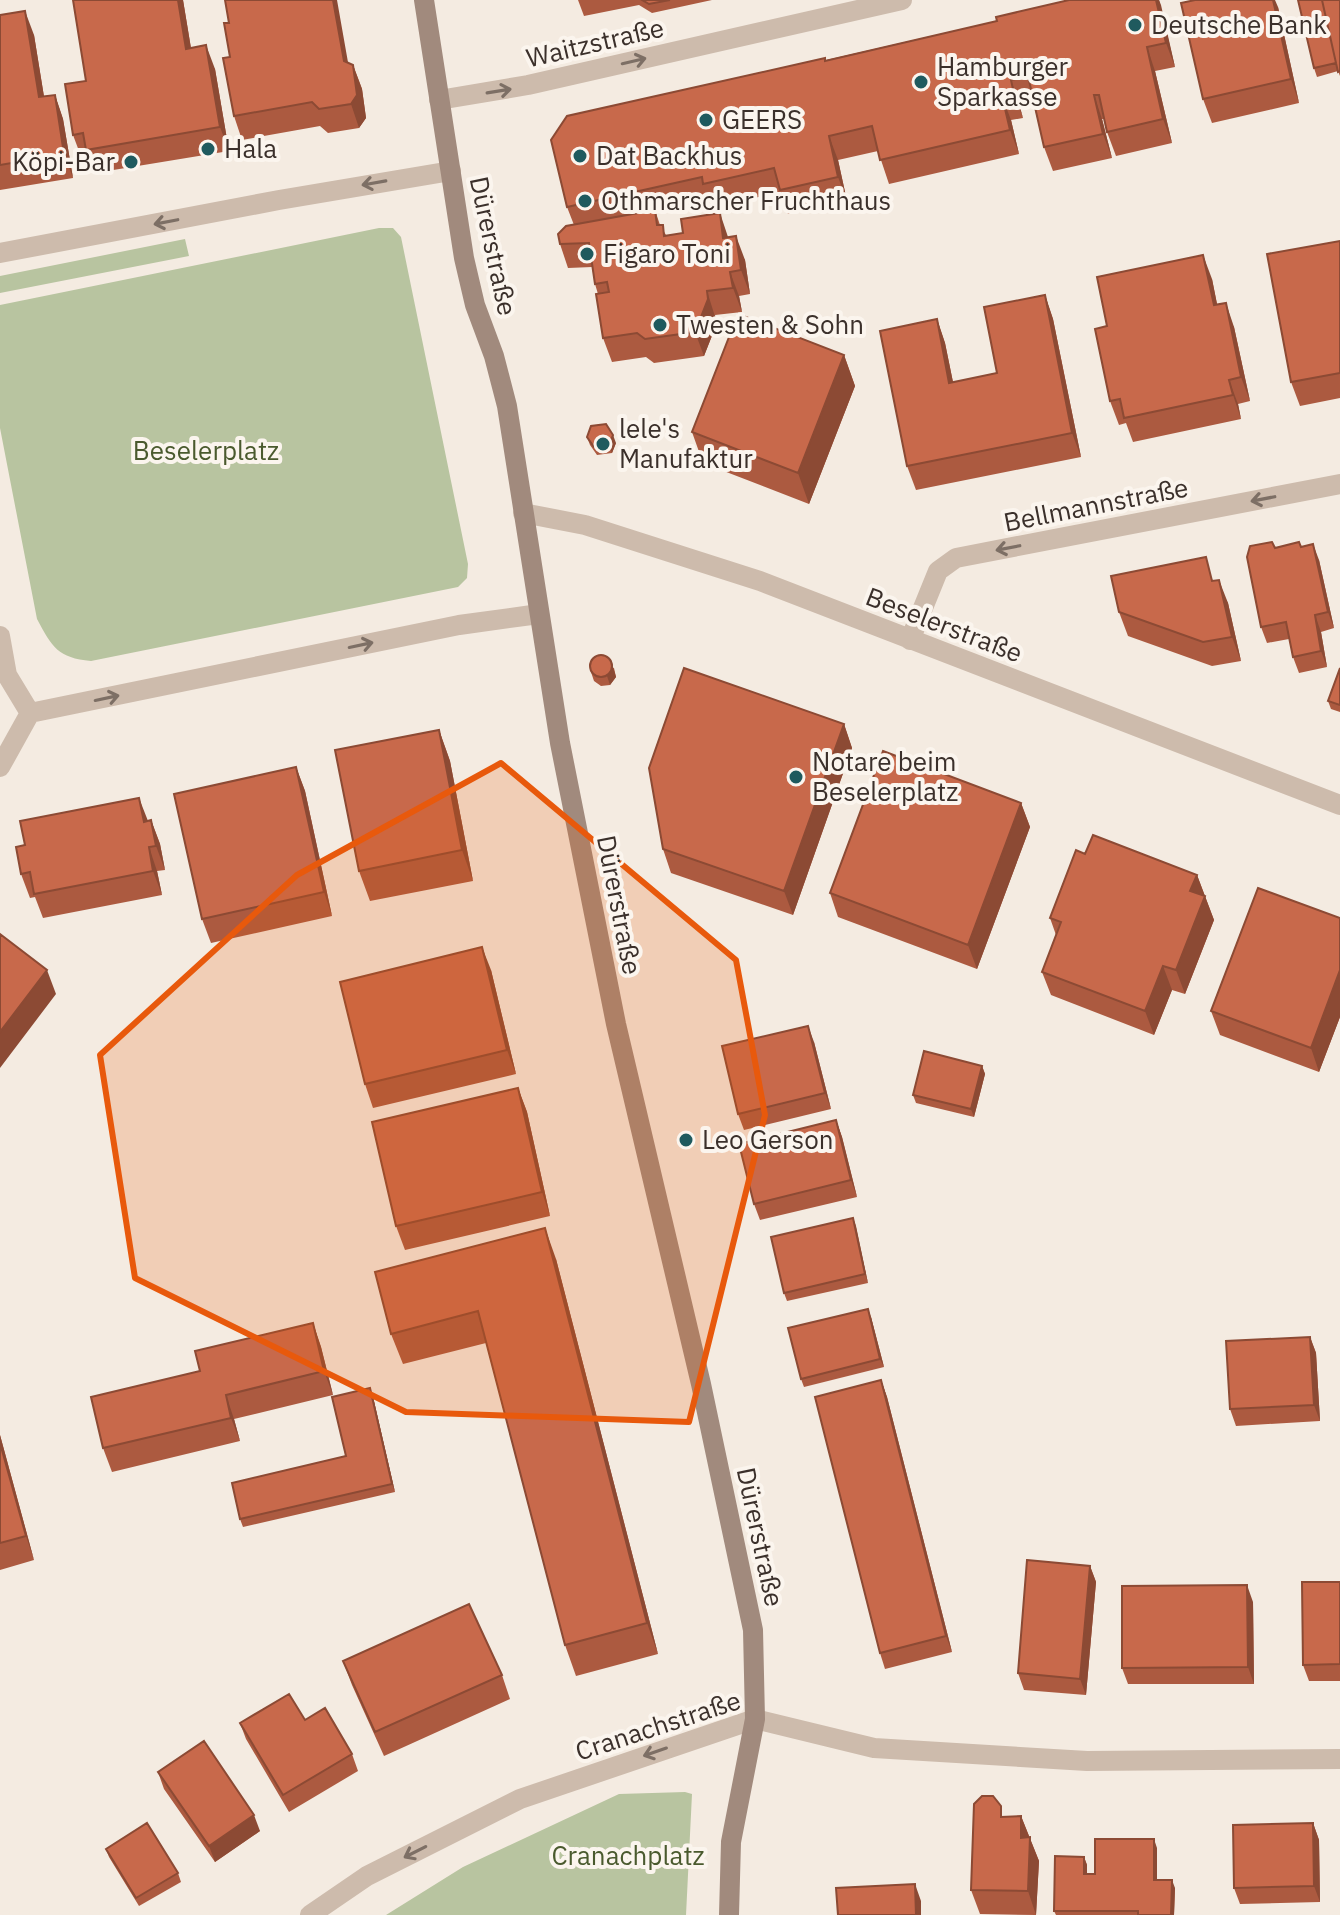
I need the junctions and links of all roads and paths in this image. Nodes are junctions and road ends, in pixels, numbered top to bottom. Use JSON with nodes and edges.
{"nodes":[{"id":1,"x":424,"y":0,"type":"edge"},
{"id":2,"x":902,"y":0,"type":"edge"},
{"id":3,"x":439,"y":100,"type":"junction"},
{"id":4,"x":451,"y":171,"type":"junction"},
{"id":5,"x":0,"y":253,"type":"edge"},
{"id":6,"x":1340,"y":484,"type":"edge"},
{"id":7,"x":523,"y":513,"type":"junction"},
{"id":8,"x":539,"y":614,"type":"junction"},
{"id":9,"x":0,"y":636,"type":"edge"},
{"id":10,"x":910,"y":640,"type":"junction"},
{"id":11,"x":30,"y":713,"type":"junction"},
{"id":12,"x":0,"y":767,"type":"edge"},
{"id":13,"x":1340,"y":805,"type":"edge"},
{"id":14,"x":755,"y":1719,"type":"junction"},
{"id":15,"x":1340,"y":1759,"type":"edge"},
{"id":16,"x":310,"y":1915,"type":"edge"},
{"id":17,"x":729,"y":1915,"type":"edge"}],
"edges":[{"from":1,"to":3,"type":"main road","name":"Dürerstraße"},
{"from":3,"to":2,"type":"street","name":"Waitzstraße","one_way":true},
{"from":3,"to":4,"type":"main road","name":"Dürerstraße"},
{"from":4,"to":5,"type":"street","one_way":true},
{"from":4,"to":7,"type":"main road","name":"Dürerstraße"},
{"from":6,"to":10,"type":"street","name":"Bellmannstraße","one_way":true},
{"from":7,"to":8,"type":"main road","name":"Dürerstraße"},
{"from":7,"to":10,"type":"street","name":"Beselerstraße"},
{"from":11,"to":8,"type":"street","one_way":true},
{"from":8,"to":14,"type":"main road","name":"Dürerstraße"},
{"from":9,"to":11,"type":"street"},
{"from":10,"to":13,"type":"street","name":"Beselerstraße"},
{"from":11,"to":12,"type":"street"},
{"from":14,"to":15,"type":"street","name":"Cranachstraße"},
{"from":14,"to":16,"type":"street","name":"Cranachstraße","one_way":true},
{"from":14,"to":17,"type":"main road","name":"Dürerstraße"}]}
